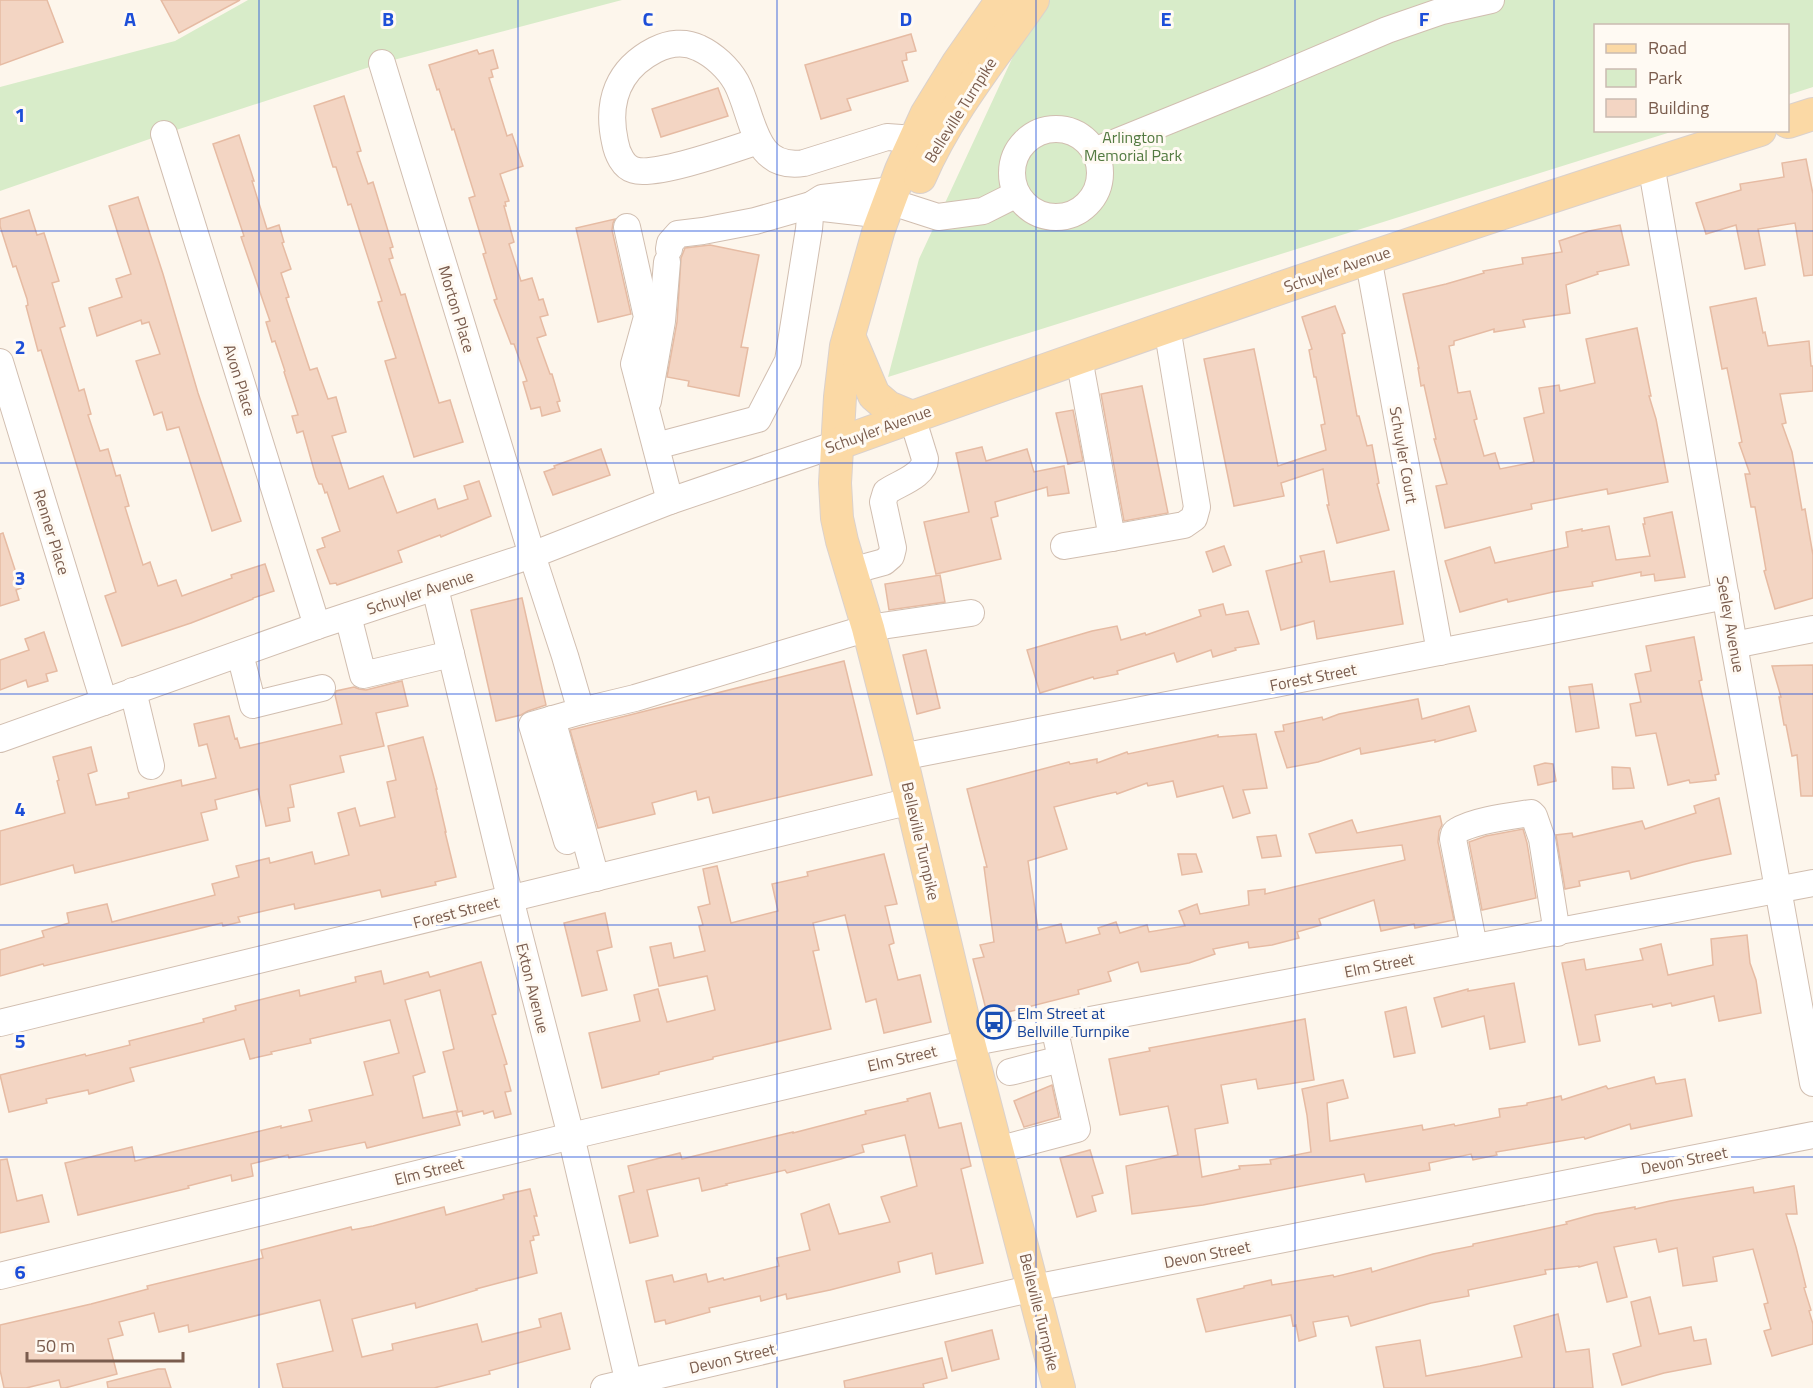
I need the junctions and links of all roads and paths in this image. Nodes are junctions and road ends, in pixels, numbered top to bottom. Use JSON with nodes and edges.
{"nodes":[{"id":1,"x":1002,"y":0,"type":"edge"},
{"id":2,"x":1033,"y":0,"type":"edge"},
{"id":3,"x":1491,"y":0,"type":"edge"},
{"id":4,"x":1414,"y":9,"type":"edge"},
{"id":5,"x":382,"y":63,"type":"dead end"},
{"id":6,"x":1813,"y":114,"type":"edge"},
{"id":7,"x":1789,"y":122,"type":"edge"},
{"id":8,"x":1754,"y":132,"type":"edge"},
{"id":9,"x":164,"y":134,"type":"dead end"},
{"id":10,"x":915,"y":139,"type":"junction"},
{"id":11,"x":758,"y":141,"type":"junction"},
{"id":12,"x":1094,"y":151,"type":"junction"},
{"id":13,"x":1652,"y":164,"type":"junction"},
{"id":14,"x":1017,"y":194,"type":"junction"},
{"id":15,"x":894,"y":204,"type":"junction"},
{"id":16,"x":811,"y":205,"type":"junction"},
{"id":17,"x":627,"y":227,"type":"dead end"},
{"id":18,"x":1368,"y":257,"type":"junction"},
{"id":19,"x":1167,"y":327,"type":"junction"},
{"id":20,"x":849,"y":336,"type":"junction"},
{"id":21,"x":1079,"y":358,"type":"junction"},
{"id":22,"x":0,"y":362,"type":"edge"},
{"id":23,"x":647,"y":412,"type":"junction"},
{"id":24,"x":912,"y":417,"type":"junction"},
{"id":25,"x":837,"y":444,"type":"junction"},
{"id":26,"x":656,"y":446,"type":"junction"},
{"id":27,"x":670,"y":501,"type":"junction"},
{"id":28,"x":1112,"y":538,"type":"junction"},
{"id":29,"x":1064,"y":546,"type":"dead end"},
{"id":30,"x":532,"y":555,"type":"junction"},
{"id":31,"x":851,"y":571,"type":"junction"},
{"id":32,"x":435,"y":588,"type":"junction"},
{"id":33,"x":1726,"y":596,"type":"junction"},
{"id":34,"x":971,"y":612,"type":"dead end"},
{"id":35,"x":348,"y":616,"type":"junction"},
{"id":36,"x":317,"y":626,"type":"junction"},
{"id":37,"x":868,"y":628,"type":"junction"},
{"id":38,"x":1813,"y":629,"type":"edge"},
{"id":39,"x":1734,"y":645,"type":"junction"},
{"id":40,"x":1440,"y":652,"type":"junction"},
{"id":41,"x":240,"y":654,"type":"junction"},
{"id":42,"x":451,"y":654,"type":"junction"},
{"id":43,"x":322,"y":688,"type":"dead end"},
{"id":44,"x":133,"y":691,"type":"junction"},
{"id":45,"x":104,"y":702,"type":"junction"},
{"id":46,"x":581,"y":711,"type":"junction"},
{"id":47,"x":552,"y":719,"type":"junction"},
{"id":48,"x":0,"y":739,"type":"edge"},
{"id":49,"x":901,"y":757,"type":"junction"},
{"id":50,"x":151,"y":766,"type":"dead end"},
{"id":51,"x":911,"y":801,"type":"junction"},
{"id":52,"x":567,"y":841,"type":"dead end"},
{"id":53,"x":596,"y":878,"type":"junction"},
{"id":54,"x":1813,"y":883,"type":"edge"},
{"id":55,"x":1778,"y":890,"type":"junction"},
{"id":56,"x":511,"y":899,"type":"junction"},
{"id":57,"x":1557,"y":933,"type":"junction"},
{"id":58,"x":1474,"y":947,"type":"junction"},
{"id":59,"x":0,"y":1023,"type":"edge"},
{"id":60,"x":1053,"y":1027,"type":"junction"},
{"id":61,"x":969,"y":1042,"type":"junction"},
{"id":62,"x":1061,"y":1059,"type":"junction"},
{"id":63,"x":1010,"y":1072,"type":"dead end"},
{"id":64,"x":1813,"y":1083,"type":"edge"},
{"id":65,"x":1813,"y":1135,"type":"edge"},
{"id":66,"x":571,"y":1136,"type":"junction"},
{"id":67,"x":998,"y":1150,"type":"junction"},
{"id":68,"x":0,"y":1276,"type":"edge"},
{"id":69,"x":1034,"y":1288,"type":"junction"},
{"id":70,"x":621,"y":1386,"type":"edge"},
{"id":71,"x":1059,"y":1388,"type":"edge"}],
"edges":[{"from":1,"to":10,"type":"main road","name":"Belleville Turnpike"},
{"from":2,"to":15,"type":"main road","name":"Belleville Turnpike"},
{"from":3,"to":4,"type":"street"},
{"from":4,"to":12,"type":"street"},
{"from":5,"to":30,"type":"street","name":"Morton Place"},
{"from":6,"to":7,"type":"main road"},
{"from":8,"to":13,"type":"main road","name":"Schuyler Avenue"},
{"from":9,"to":36,"type":"street","name":"Avon Place"},
{"from":10,"to":11,"type":"street"},
{"from":10,"to":15,"type":"main road","name":"Belleville Turnpike"},
{"from":11,"to":11,"type":"street"},
{"from":12,"to":14,"type":"street"},
{"from":12,"to":14,"type":"street"},
{"from":13,"to":18,"type":"main road","name":"Schuyler Avenue"},
{"from":13,"to":33,"type":"street","name":"Seeley Avenue"},
{"from":14,"to":15,"type":"street"},
{"from":15,"to":16,"type":"street"},
{"from":15,"to":20,"type":"main road","name":"Belleville Turnpike"},
{"from":16,"to":23,"type":"street"},
{"from":16,"to":26,"type":"street"},
{"from":17,"to":23,"type":"street"},
{"from":18,"to":19,"type":"main road","name":"Schuyler Avenue"},
{"from":18,"to":40,"type":"street","name":"Schuyler Court"},
{"from":19,"to":21,"type":"main road","name":"Schuyler Avenue"},
{"from":19,"to":28,"type":"street"},
{"from":20,"to":24,"type":"main road"},
{"from":20,"to":25,"type":"main road","name":"Belleville Turnpike"},
{"from":21,"to":24,"type":"main road","name":"Schuyler Avenue"},
{"from":21,"to":28,"type":"street"},
{"from":22,"to":45,"type":"street","name":"Renner Place"},
{"from":23,"to":26,"type":"street"},
{"from":24,"to":25,"type":"main road","name":"Schuyler Avenue"},
{"from":24,"to":31,"type":"street"},
{"from":25,"to":27,"type":"street","name":"Schuyler Avenue"},
{"from":25,"to":31,"type":"main road","name":"Belleville Turnpike"},
{"from":26,"to":27,"type":"street"},
{"from":27,"to":30,"type":"street","name":"Schuyler Avenue"},
{"from":28,"to":29,"type":"street"},
{"from":30,"to":32,"type":"street","name":"Schuyler Avenue"},
{"from":30,"to":46,"type":"street","name":"Morton Place"},
{"from":31,"to":37,"type":"main road","name":"Belleville Turnpike"},
{"from":32,"to":35,"type":"street","name":"Schuyler Avenue"},
{"from":32,"to":42,"type":"street","name":"Exton Avenue"},
{"from":33,"to":39,"type":"street","name":"Seeley Avenue"},
{"from":33,"to":40,"type":"street","name":"Forest Street"},
{"from":34,"to":37,"type":"street"},
{"from":35,"to":36,"type":"street","name":"Schuyler Avenue"},
{"from":35,"to":42,"type":"street"},
{"from":36,"to":41,"type":"street","name":"Schuyler Avenue"},
{"from":37,"to":46,"type":"street"},
{"from":37,"to":49,"type":"main road","name":"Belleville Turnpike"},
{"from":38,"to":39,"type":"street"},
{"from":39,"to":55,"type":"street","name":"Seeley Avenue"},
{"from":40,"to":49,"type":"street","name":"Forest Street"},
{"from":41,"to":43,"type":"street"},
{"from":41,"to":44,"type":"street","name":"Schuyler Avenue"},
{"from":42,"to":56,"type":"street","name":"Exton Avenue"},
{"from":44,"to":45,"type":"street","name":"Schuyler Avenue"},
{"from":44,"to":50,"type":"street"},
{"from":45,"to":48,"type":"street","name":"Schuyler Avenue"},
{"from":46,"to":47,"type":"street"},
{"from":47,"to":52,"type":"street"},
{"from":47,"to":53,"type":"street"},
{"from":49,"to":51,"type":"main road","name":"Belleville Turnpike"},
{"from":51,"to":53,"type":"street","name":"Forest Street"},
{"from":51,"to":61,"type":"main road","name":"Belleville Turnpike"},
{"from":53,"to":56,"type":"street","name":"Forest Street"},
{"from":54,"to":55,"type":"street","name":"Elm Street"},
{"from":55,"to":57,"type":"street","name":"Elm Street"},
{"from":55,"to":64,"type":"street","name":"Seeley Avenue"},
{"from":56,"to":59,"type":"street","name":"Forest Street"},
{"from":56,"to":66,"type":"street","name":"Exton Avenue"},
{"from":57,"to":58,"type":"street","name":"Elm Street"},
{"from":57,"to":58,"type":"street"},
{"from":58,"to":60,"type":"street","name":"Elm Street"},
{"from":60,"to":61,"type":"street","name":"Elm Street"},
{"from":60,"to":62,"type":"street"},
{"from":61,"to":66,"type":"street","name":"Elm Street"},
{"from":61,"to":67,"type":"main road","name":"Belleville Turnpike"},
{"from":62,"to":63,"type":"street"},
{"from":62,"to":67,"type":"street"},
{"from":65,"to":69,"type":"street","name":"Devon Street"},
{"from":66,"to":68,"type":"street","name":"Elm Street"},
{"from":66,"to":70,"type":"street","name":"Exton Avenue"},
{"from":67,"to":69,"type":"main road","name":"Belleville Turnpike"},
{"from":69,"to":70,"type":"street","name":"Devon Street"},
{"from":69,"to":71,"type":"main road","name":"Belleville Turnpike"}]}
